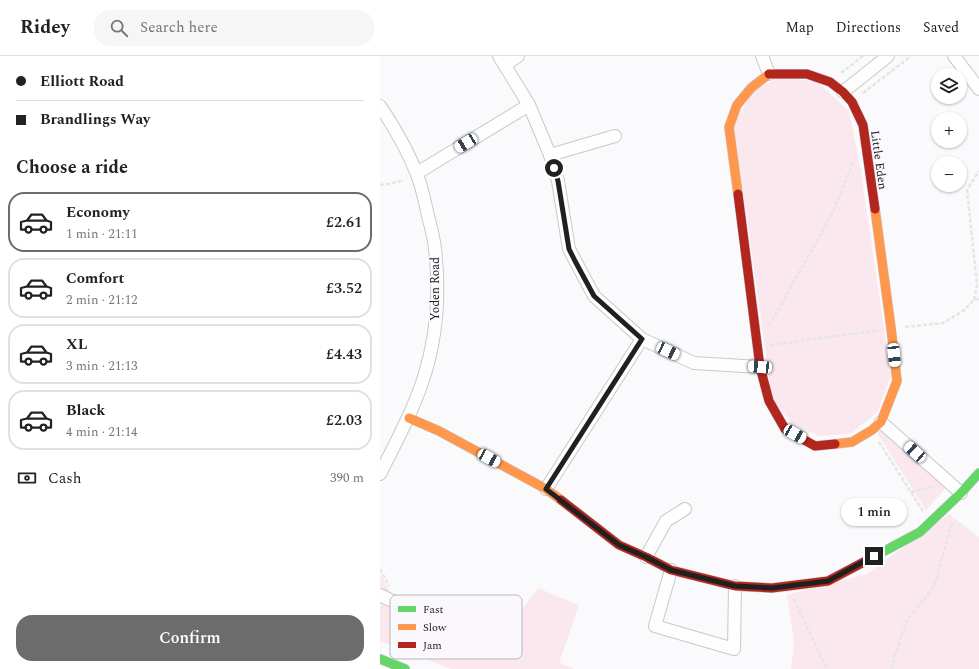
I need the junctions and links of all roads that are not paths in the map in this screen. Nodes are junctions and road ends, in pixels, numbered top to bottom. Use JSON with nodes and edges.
{"nodes":[{"id":1,"x":518,"y":56,"type":"edge"},
{"id":2,"x":762,"y":56,"type":"edge"},
{"id":3,"x":888,"y":56,"type":"edge"},
{"id":4,"x":954,"y":56,"type":"edge"},
{"id":5,"x":502,"y":60,"type":"edge"},
{"id":6,"x":770,"y":74,"type":"junction"},
{"id":7,"x":979,"y":89,"type":"edge"},
{"id":8,"x":843,"y":92,"type":"junction"},
{"id":9,"x":529,"y":105,"type":"junction"},
{"id":10,"x":380,"y":106,"type":"edge"},
{"id":11,"x":615,"y":136,"type":"dead end"},
{"id":12,"x":550,"y":155,"type":"junction"},
{"id":13,"x":417,"y":173,"type":"junction"},
{"id":14,"x":642,"y":339,"type":"junction"},
{"id":15,"x":760,"y":367,"type":"junction"},
{"id":16,"x":409,"y":418,"type":"junction"},
{"id":17,"x":881,"y":422,"type":"junction"},
{"id":18,"x":382,"y":466,"type":"edge"},
{"id":19,"x":979,"y":473,"type":"edge"},
{"id":20,"x":546,"y":489,"type":"junction"},
{"id":21,"x":961,"y":494,"type":"junction"},
{"id":22,"x":685,"y":509,"type":"dead end"},
{"id":23,"x":646,"y":557,"type":"junction"},
{"id":24,"x":671,"y":570,"type":"junction"},
{"id":25,"x":735,"y":586,"type":"junction"},
{"id":26,"x":380,"y":595,"type":"edge"},
{"id":27,"x":390,"y":599,"type":"edge"},
{"id":28,"x":380,"y":659,"type":"edge"},
{"id":29,"x":406,"y":669,"type":"edge"}],
"edges":[{"from":1,"to":5,"type":"street"},
{"from":2,"to":6,"type":"street"},
{"from":3,"to":8,"type":"street"},
{"from":4,"to":7,"type":"street"},
{"from":5,"to":9,"type":"street"},
{"from":6,"to":8,"type":"street","name":"Little Eden"},
{"from":6,"to":15,"type":"street","name":"Little Eden"},
{"from":8,"to":17,"type":"street","name":"Little Eden"},
{"from":9,"to":12,"type":"street"},
{"from":9,"to":13,"type":"street"},
{"from":10,"to":13,"type":"street","name":"Yoden Road"},
{"from":11,"to":12,"type":"street"},
{"from":12,"to":14,"type":"street"},
{"from":13,"to":16,"type":"street","name":"Yoden Road"},
{"from":14,"to":15,"type":"street"},
{"from":14,"to":20,"type":"street"},
{"from":15,"to":17,"type":"street","name":"Little Eden"},
{"from":16,"to":18,"type":"street","name":"Yoden Road"},
{"from":16,"to":20,"type":"street"},
{"from":17,"to":21,"type":"street"},
{"from":19,"to":21,"type":"street"},
{"from":20,"to":23,"type":"street"},
{"from":21,"to":25,"type":"street"},
{"from":22,"to":23,"type":"street"},
{"from":23,"to":24,"type":"street"},
{"from":24,"to":25,"type":"street"},
{"from":24,"to":25,"type":"street"},
{"from":26,"to":27,"type":"street"},
{"from":28,"to":29,"type":"street"}]}
